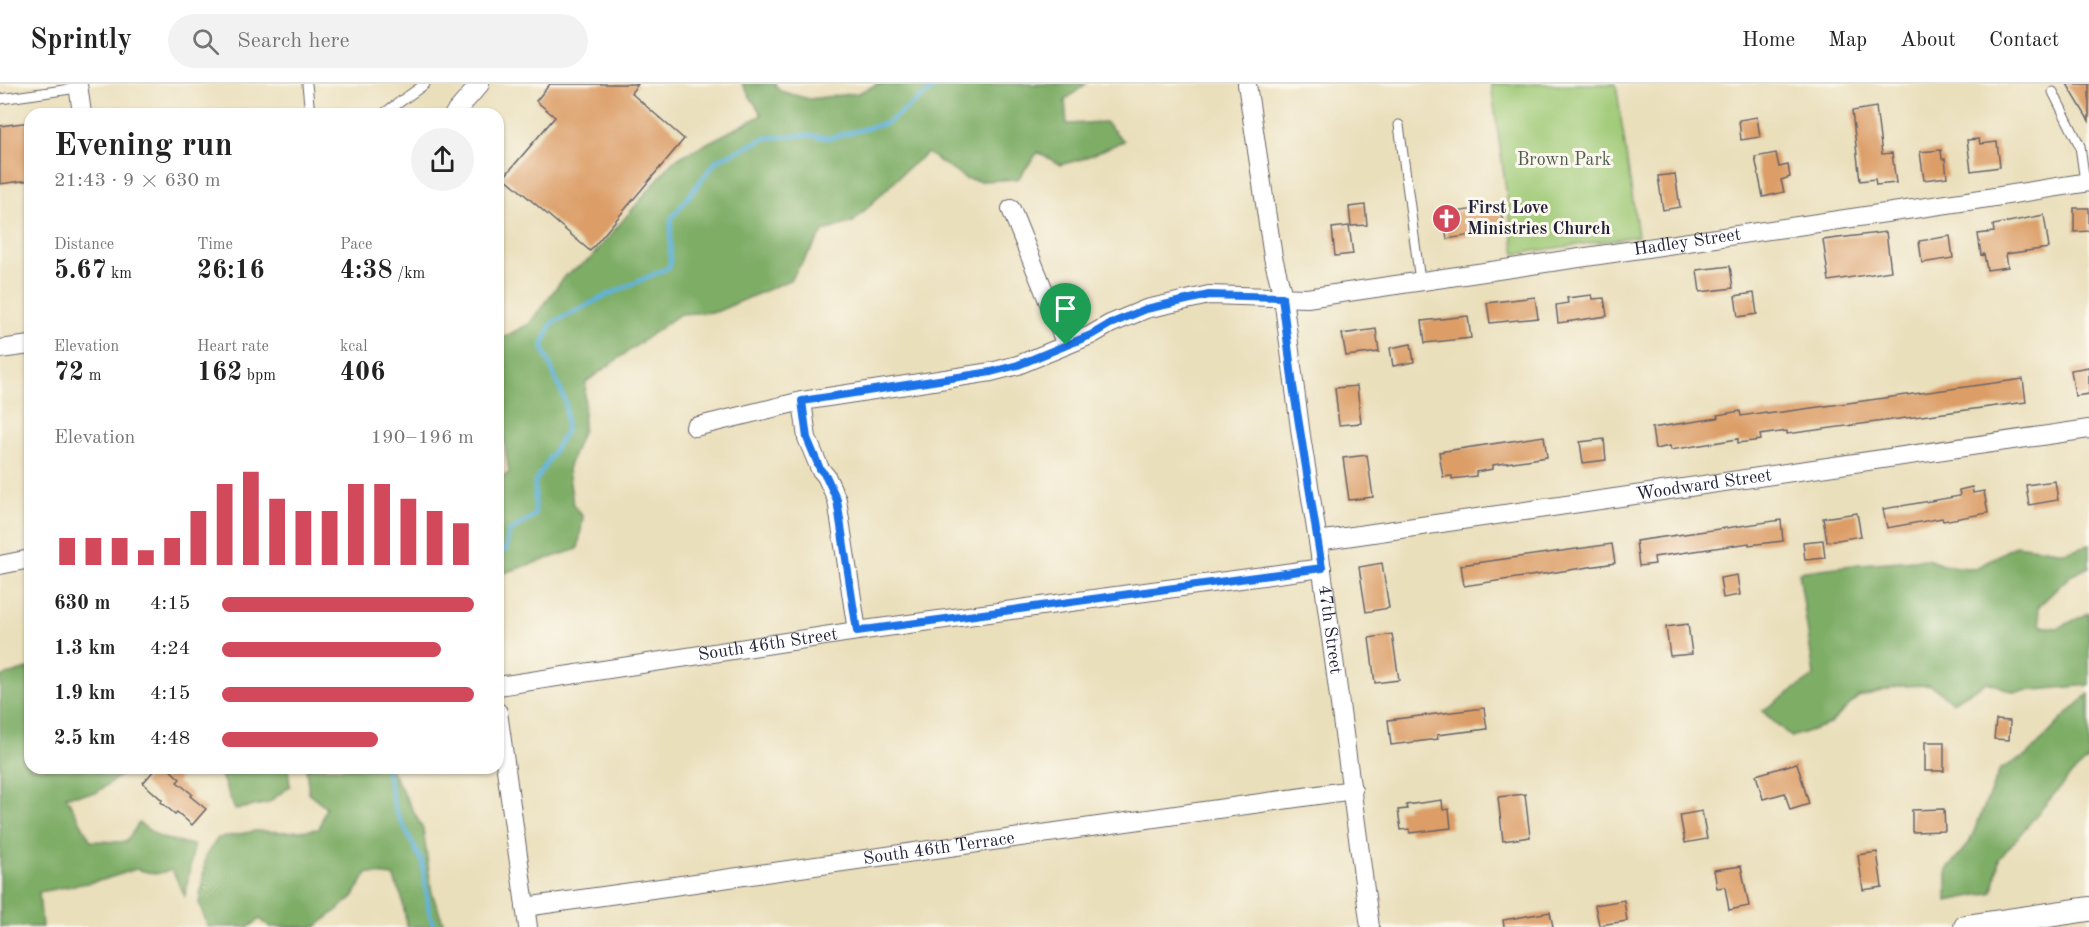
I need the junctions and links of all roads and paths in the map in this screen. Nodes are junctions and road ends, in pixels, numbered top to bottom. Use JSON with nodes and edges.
{"nodes":[{"id":1,"x":306,"y":84,"type":"edge"},
{"id":2,"x":425,"y":84,"type":"edge"},
{"id":3,"x":480,"y":84,"type":"edge"},
{"id":4,"x":1247,"y":84,"type":"edge"},
{"id":5,"x":78,"y":86,"type":"edge"},
{"id":6,"x":2053,"y":92,"type":"dead end"},
{"id":7,"x":0,"y":99,"type":"edge"},
{"id":8,"x":81,"y":108,"type":"edge"},
{"id":9,"x":309,"y":108,"type":"edge"},
{"id":10,"x":391,"y":108,"type":"edge"},
{"id":11,"x":459,"y":108,"type":"edge"},
{"id":12,"x":1399,"y":125,"type":"dead end"},
{"id":13,"x":2087,"y":182,"type":"edge"},
{"id":14,"x":1011,"y":209,"type":"dead end"},
{"id":15,"x":1420,"y":281,"type":"junction"},
{"id":16,"x":1282,"y":297,"type":"junction"},
{"id":17,"x":1066,"y":345,"type":"junction"},
{"id":18,"x":24,"y":346,"type":"edge"},
{"id":19,"x":0,"y":349,"type":"edge"},
{"id":20,"x":802,"y":401,"type":"junction"},
{"id":21,"x":695,"y":427,"type":"dead end"},
{"id":22,"x":2089,"y":429,"type":"edge"},
{"id":23,"x":1318,"y":540,"type":"junction"},
{"id":24,"x":24,"y":560,"type":"edge"},
{"id":25,"x":0,"y":565,"type":"edge"},
{"id":26,"x":1322,"y":568,"type":"junction"},
{"id":27,"x":857,"y":631,"type":"junction"},
{"id":28,"x":504,"y":685,"type":"edge"},
{"id":29,"x":504,"y":755,"type":"edge"},
{"id":30,"x":1353,"y":790,"type":"junction"},
{"id":31,"x":525,"y":907,"type":"junction"},
{"id":32,"x":2074,"y":916,"type":"edge"},
{"id":33,"x":528,"y":927,"type":"edge"},
{"id":34,"x":1370,"y":927,"type":"edge"},
{"id":35,"x":1966,"y":927,"type":"edge"}],
"edges":[{"from":1,"to":9,"type":"lane"},
{"from":2,"to":10,"type":"lane"},
{"from":3,"to":11,"type":"street"},
{"from":4,"to":16,"type":"street","name":"47th Street"},
{"from":5,"to":7,"type":"lane"},
{"from":5,"to":8,"type":"street"},
{"from":6,"to":13,"type":"lane"},
{"from":12,"to":15,"type":"lane"},
{"from":13,"to":15,"type":"street","name":"Hadley Street"},
{"from":14,"to":17,"type":"street"},
{"from":15,"to":16,"type":"street","name":"Hadley Street"},
{"from":16,"to":17,"type":"street","name":"Hadley Street"},
{"from":16,"to":23,"type":"street","name":"47th Street"},
{"from":17,"to":20,"type":"street","name":"Hadley Street"},
{"from":18,"to":19,"type":"street"},
{"from":20,"to":21,"type":"street","name":"Hadley Street"},
{"from":20,"to":27,"type":"street"},
{"from":22,"to":23,"type":"street","name":"Woodward Street"},
{"from":23,"to":26,"type":"street","name":"47th Street"},
{"from":24,"to":25,"type":"street"},
{"from":26,"to":27,"type":"street","name":"South 46th Street"},
{"from":26,"to":30,"type":"street","name":"47th Street"},
{"from":27,"to":28,"type":"street","name":"South 46th Street"},
{"from":29,"to":31,"type":"street"},
{"from":30,"to":31,"type":"street","name":"South 46th Terrace"},
{"from":30,"to":34,"type":"street","name":"47th Street"},
{"from":31,"to":33,"type":"street"},
{"from":32,"to":35,"type":"main road"}]}
